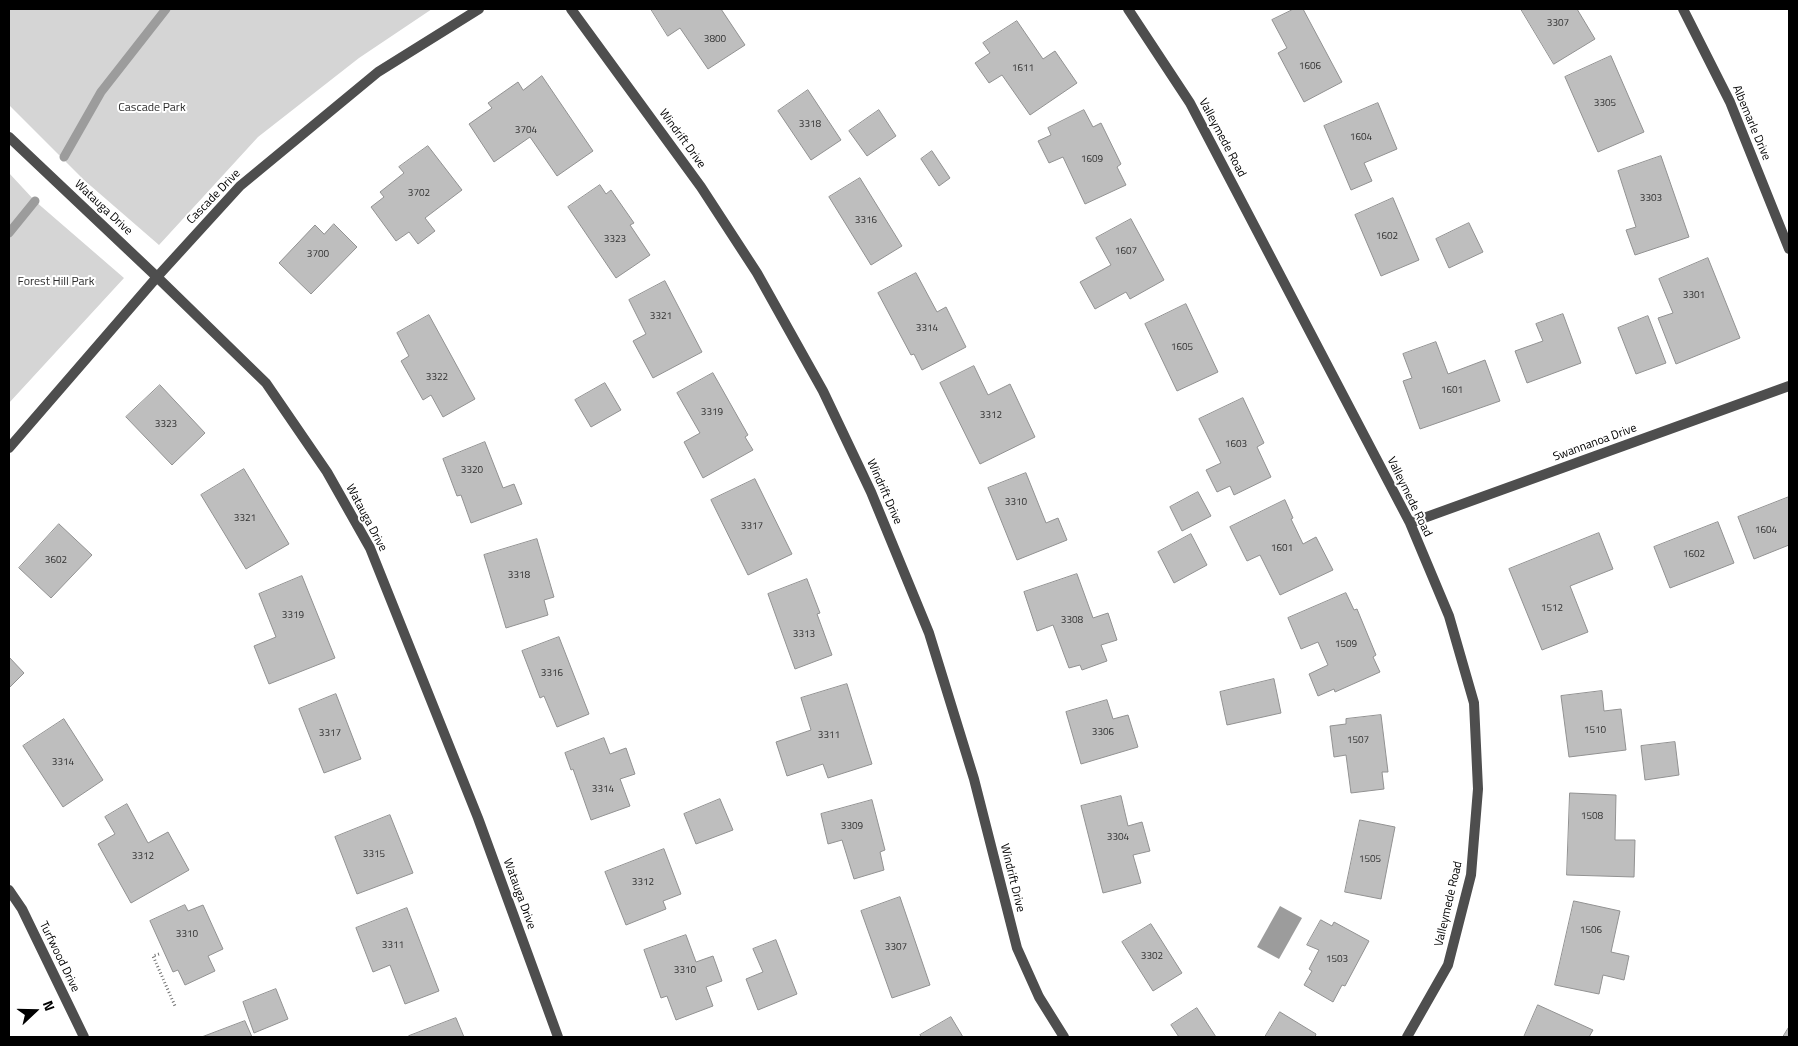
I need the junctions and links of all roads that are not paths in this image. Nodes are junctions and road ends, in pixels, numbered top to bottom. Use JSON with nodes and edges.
{"nodes":[{"id":1,"x":478,"y":9,"type":"edge"},
{"id":2,"x":571,"y":9,"type":"edge"},
{"id":3,"x":1128,"y":9,"type":"edge"},
{"id":4,"x":1682,"y":9,"type":"edge"},
{"id":5,"x":9,"y":137,"type":"edge"},
{"id":6,"x":1789,"y":249,"type":"edge"},
{"id":7,"x":157,"y":277,"type":"junction"},
{"id":8,"x":1789,"y":386,"type":"edge"},
{"id":9,"x":9,"y":448,"type":"edge"},
{"id":10,"x":1410,"y":523,"type":"junction"},
{"id":11,"x":9,"y":890,"type":"edge"},
{"id":12,"x":84,"y":1037,"type":"edge"},
{"id":13,"x":558,"y":1037,"type":"edge"},
{"id":14,"x":1064,"y":1037,"type":"edge"},
{"id":15,"x":1408,"y":1037,"type":"edge"}],
"edges":[{"from":1,"to":7,"type":"street","name":"Cascade Drive"},
{"from":2,"to":14,"type":"street","name":"Windrift Drive"},
{"from":3,"to":10,"type":"street","name":"Valleymede Road"},
{"from":4,"to":6,"type":"street","name":"Albemarle Drive"},
{"from":5,"to":7,"type":"street","name":"Watauga Drive"},
{"from":7,"to":9,"type":"street","name":"Cascade Drive"},
{"from":7,"to":13,"type":"street","name":"Watauga Drive"},
{"from":8,"to":10,"type":"street","name":"Swannanoa Drive"},
{"from":10,"to":15,"type":"street","name":"Valleymede Road"},
{"from":11,"to":12,"type":"street","name":"Turfwood Drive"}]}
